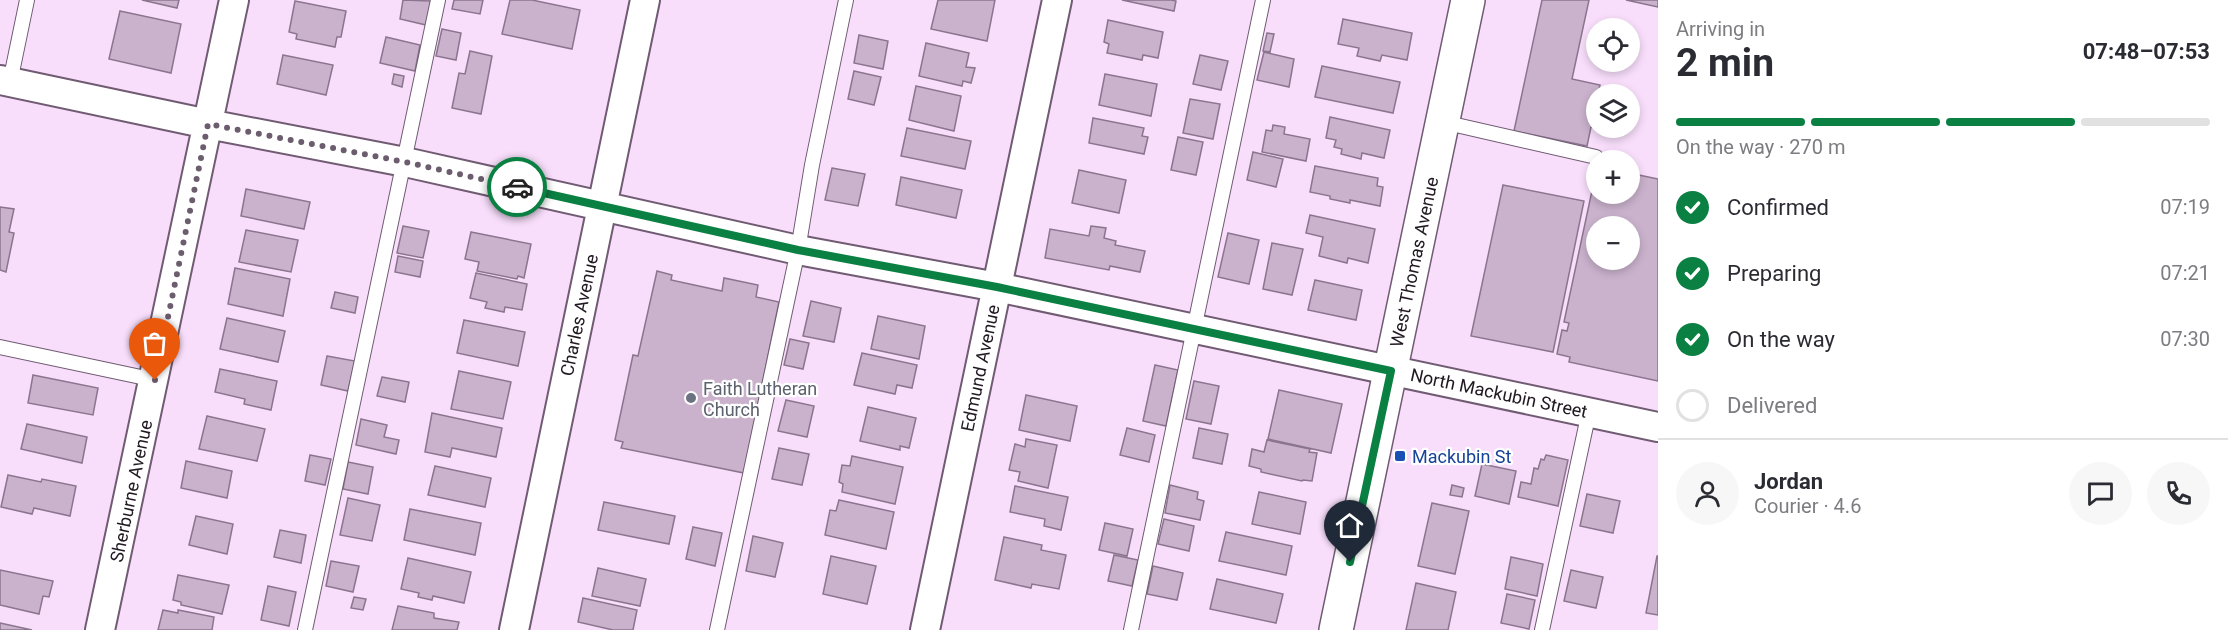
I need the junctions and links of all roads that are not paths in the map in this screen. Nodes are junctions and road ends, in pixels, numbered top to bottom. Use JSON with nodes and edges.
{"nodes":[{"id":1,"x":27,"y":0,"type":"edge"},
{"id":2,"x":234,"y":0,"type":"edge"},
{"id":3,"x":438,"y":0,"type":"edge"},
{"id":4,"x":645,"y":0,"type":"edge"},
{"id":5,"x":846,"y":0,"type":"edge"},
{"id":6,"x":1057,"y":0,"type":"edge"},
{"id":7,"x":1263,"y":0,"type":"edge"},
{"id":8,"x":1468,"y":0,"type":"edge"},
{"id":9,"x":5,"y":81,"type":"edge"},
{"id":10,"x":1442,"y":122,"type":"junction"},
{"id":11,"x":208,"y":124,"type":"junction"},
{"id":12,"x":1586,"y":155,"type":"edge"},
{"id":13,"x":405,"y":162,"type":"junction"},
{"id":14,"x":602,"y":207,"type":"junction"},
{"id":15,"x":798,"y":250,"type":"junction"},
{"id":16,"x":997,"y":287,"type":"junction"},
{"id":17,"x":1194,"y":329,"type":"junction"},
{"id":18,"x":0,"y":347,"type":"edge"},
{"id":19,"x":1391,"y":371,"type":"junction"},
{"id":20,"x":155,"y":380,"type":"junction"},
{"id":21,"x":1589,"y":412,"type":"junction"},
{"id":22,"x":1658,"y":427,"type":"edge"},
{"id":23,"x":100,"y":630,"type":"edge"},
{"id":24,"x":305,"y":630,"type":"edge"},
{"id":25,"x":514,"y":630,"type":"edge"},
{"id":26,"x":717,"y":630,"type":"edge"},
{"id":27,"x":925,"y":630,"type":"edge"},
{"id":28,"x":1131,"y":630,"type":"edge"},
{"id":29,"x":1336,"y":630,"type":"edge"},
{"id":30,"x":1542,"y":630,"type":"edge"}],
"edges":[{"from":1,"to":9,"type":"lane"},
{"from":2,"to":11,"type":"street","name":"Sherburne Avenue"},
{"from":3,"to":13,"type":"lane"},
{"from":4,"to":14,"type":"street","name":"Charles Avenue"},
{"from":5,"to":15,"type":"lane"},
{"from":6,"to":16,"type":"street","name":"Edmund Avenue"},
{"from":7,"to":17,"type":"lane"},
{"from":8,"to":10,"type":"street","name":"West Thomas Avenue"},
{"from":9,"to":11,"type":"street","name":"North Mackubin Street"},
{"from":10,"to":12,"type":"lane"},
{"from":10,"to":19,"type":"street","name":"West Thomas Avenue"},
{"from":11,"to":13,"type":"street","name":"North Mackubin Street"},
{"from":11,"to":20,"type":"street","name":"Sherburne Avenue"},
{"from":13,"to":14,"type":"street","name":"North Mackubin Street"},
{"from":13,"to":24,"type":"lane"},
{"from":14,"to":15,"type":"street","name":"North Mackubin Street"},
{"from":14,"to":25,"type":"street","name":"Charles Avenue"},
{"from":15,"to":16,"type":"street","name":"North Mackubin Street"},
{"from":15,"to":26,"type":"lane"},
{"from":16,"to":17,"type":"street","name":"North Mackubin Street"},
{"from":16,"to":27,"type":"street","name":"Edmund Avenue"},
{"from":17,"to":19,"type":"street","name":"North Mackubin Street"},
{"from":17,"to":28,"type":"lane"},
{"from":18,"to":20,"type":"lane"},
{"from":19,"to":21,"type":"street","name":"North Mackubin Street"},
{"from":19,"to":29,"type":"street","name":"West Thomas Avenue"},
{"from":20,"to":23,"type":"street","name":"Sherburne Avenue"},
{"from":21,"to":22,"type":"street","name":"North Mackubin Street"},
{"from":21,"to":30,"type":"lane"}]}
